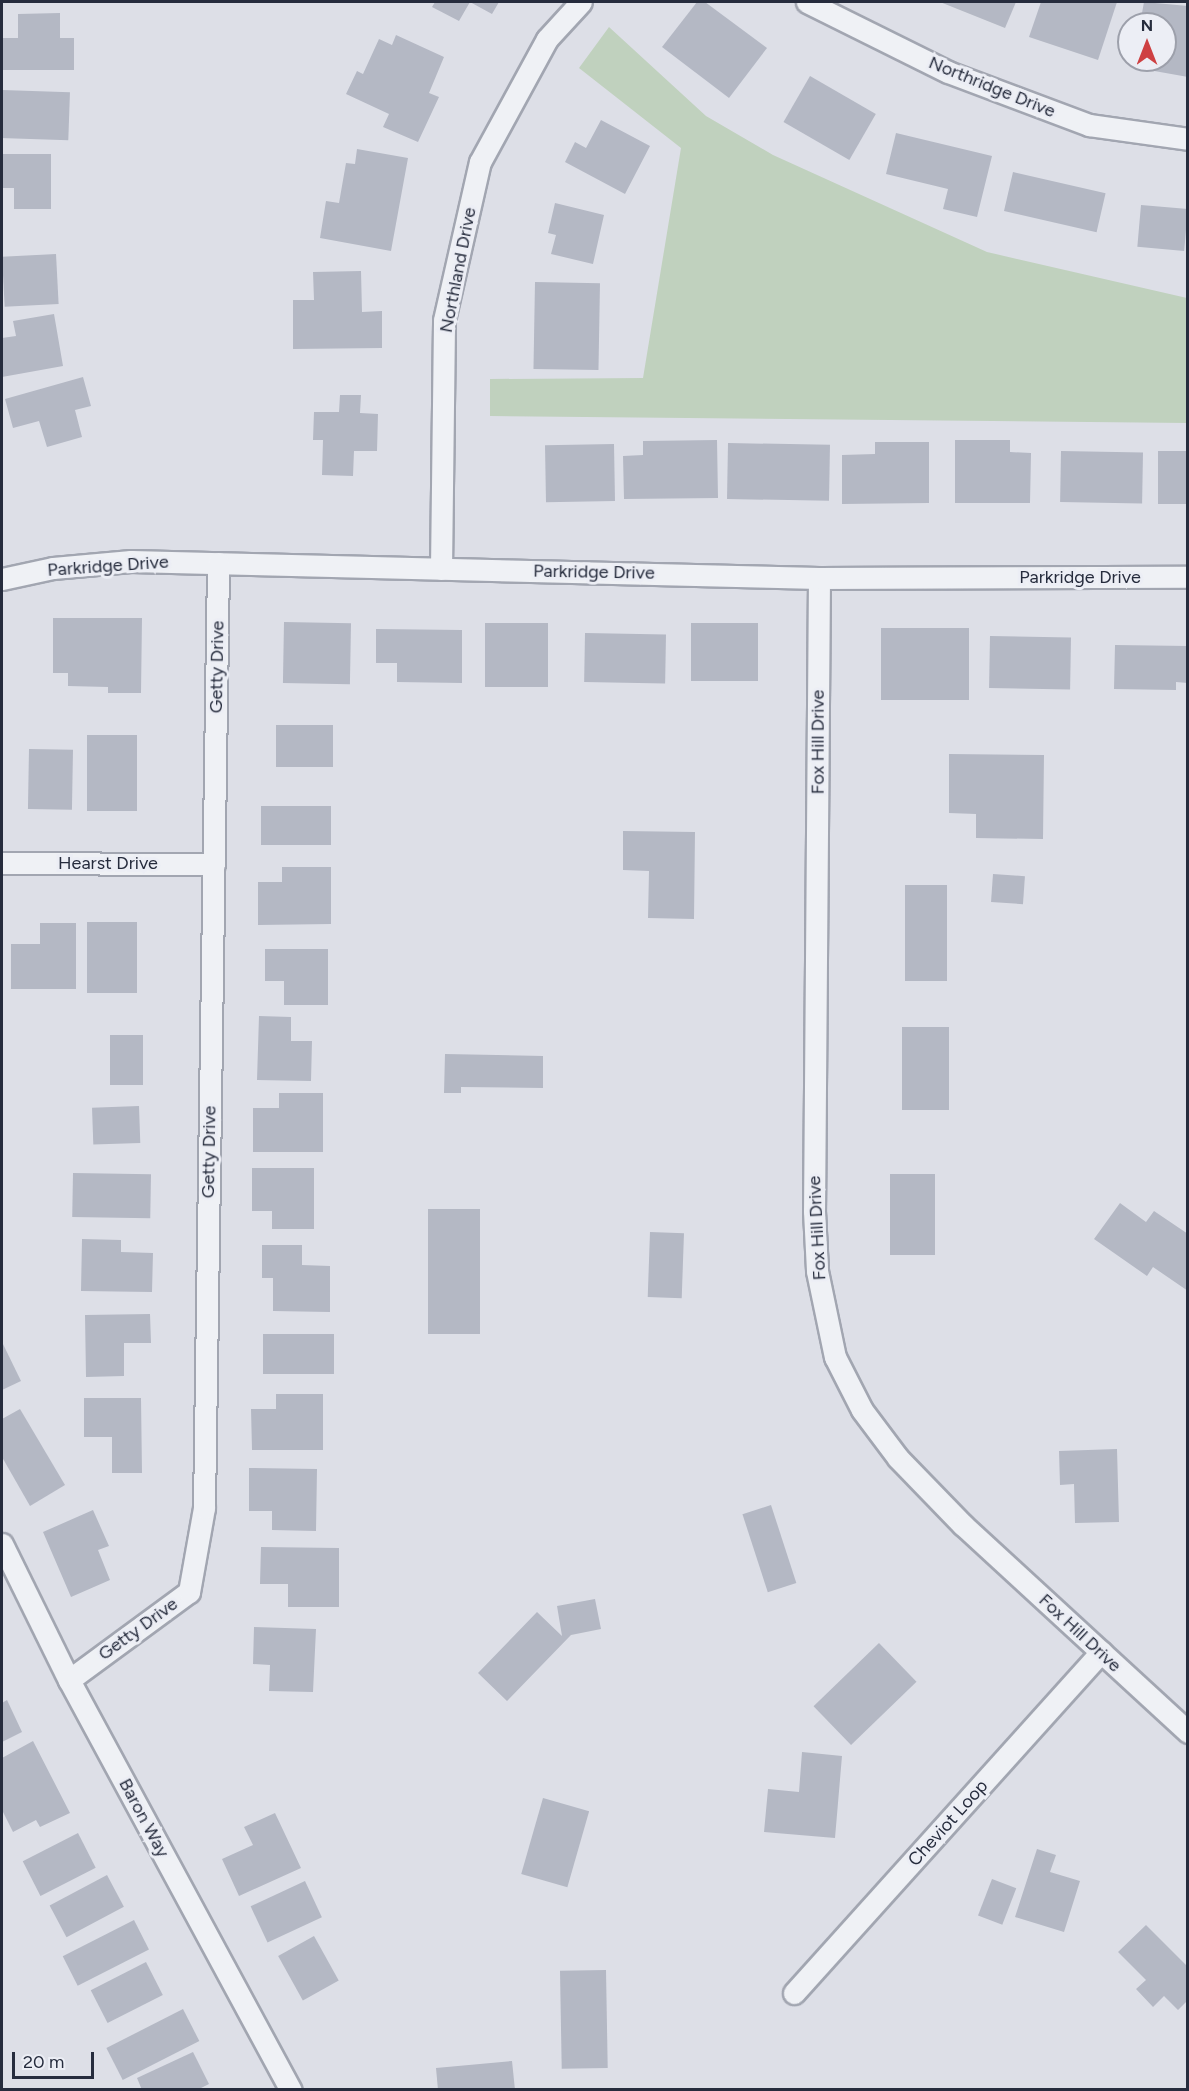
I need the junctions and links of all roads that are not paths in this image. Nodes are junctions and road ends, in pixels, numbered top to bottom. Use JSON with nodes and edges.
{"nodes":[{"id":1,"x":581,"y":2,"type":"edge"},
{"id":2,"x":807,"y":2,"type":"edge"},
{"id":3,"x":1188,"y":139,"type":"edge"},
{"id":4,"x":218,"y":563,"type":"junction"},
{"id":5,"x":441,"y":568,"type":"junction"},
{"id":6,"x":1188,"y":577,"type":"edge"},
{"id":7,"x":819,"y":578,"type":"junction"},
{"id":8,"x":2,"y":579,"type":"edge"},
{"id":9,"x":2,"y":862,"type":"edge"},
{"id":10,"x":214,"y":864,"type":"junction"},
{"id":11,"x":2,"y":1544,"type":"edge"},
{"id":12,"x":1101,"y":1652,"type":"junction"},
{"id":13,"x":69,"y":1680,"type":"junction"},
{"id":14,"x":1188,"y":1732,"type":"edge"},
{"id":15,"x":794,"y":1994,"type":"dead end"},
{"id":16,"x":291,"y":2090,"type":"edge"}],
"edges":[{"from":1,"to":5,"type":"street","name":"Northland Drive"},
{"from":2,"to":3,"type":"street","name":"Northridge Drive"},
{"from":4,"to":5,"type":"street","name":"Parkridge Drive"},
{"from":4,"to":8,"type":"street","name":"Parkridge Drive"},
{"from":4,"to":10,"type":"street","name":"Getty Drive"},
{"from":5,"to":7,"type":"street","name":"Parkridge Drive"},
{"from":6,"to":7,"type":"street","name":"Parkridge Drive"},
{"from":7,"to":12,"type":"street","name":"Fox Hill Drive"},
{"from":9,"to":10,"type":"street","name":"Hearst Drive"},
{"from":10,"to":13,"type":"street","name":"Getty Drive"},
{"from":11,"to":13,"type":"street","name":"Baron Way"},
{"from":12,"to":14,"type":"street","name":"Fox Hill Drive"},
{"from":12,"to":15,"type":"street","name":"Cheviot Loop"},
{"from":13,"to":16,"type":"street","name":"Baron Way"}]}
